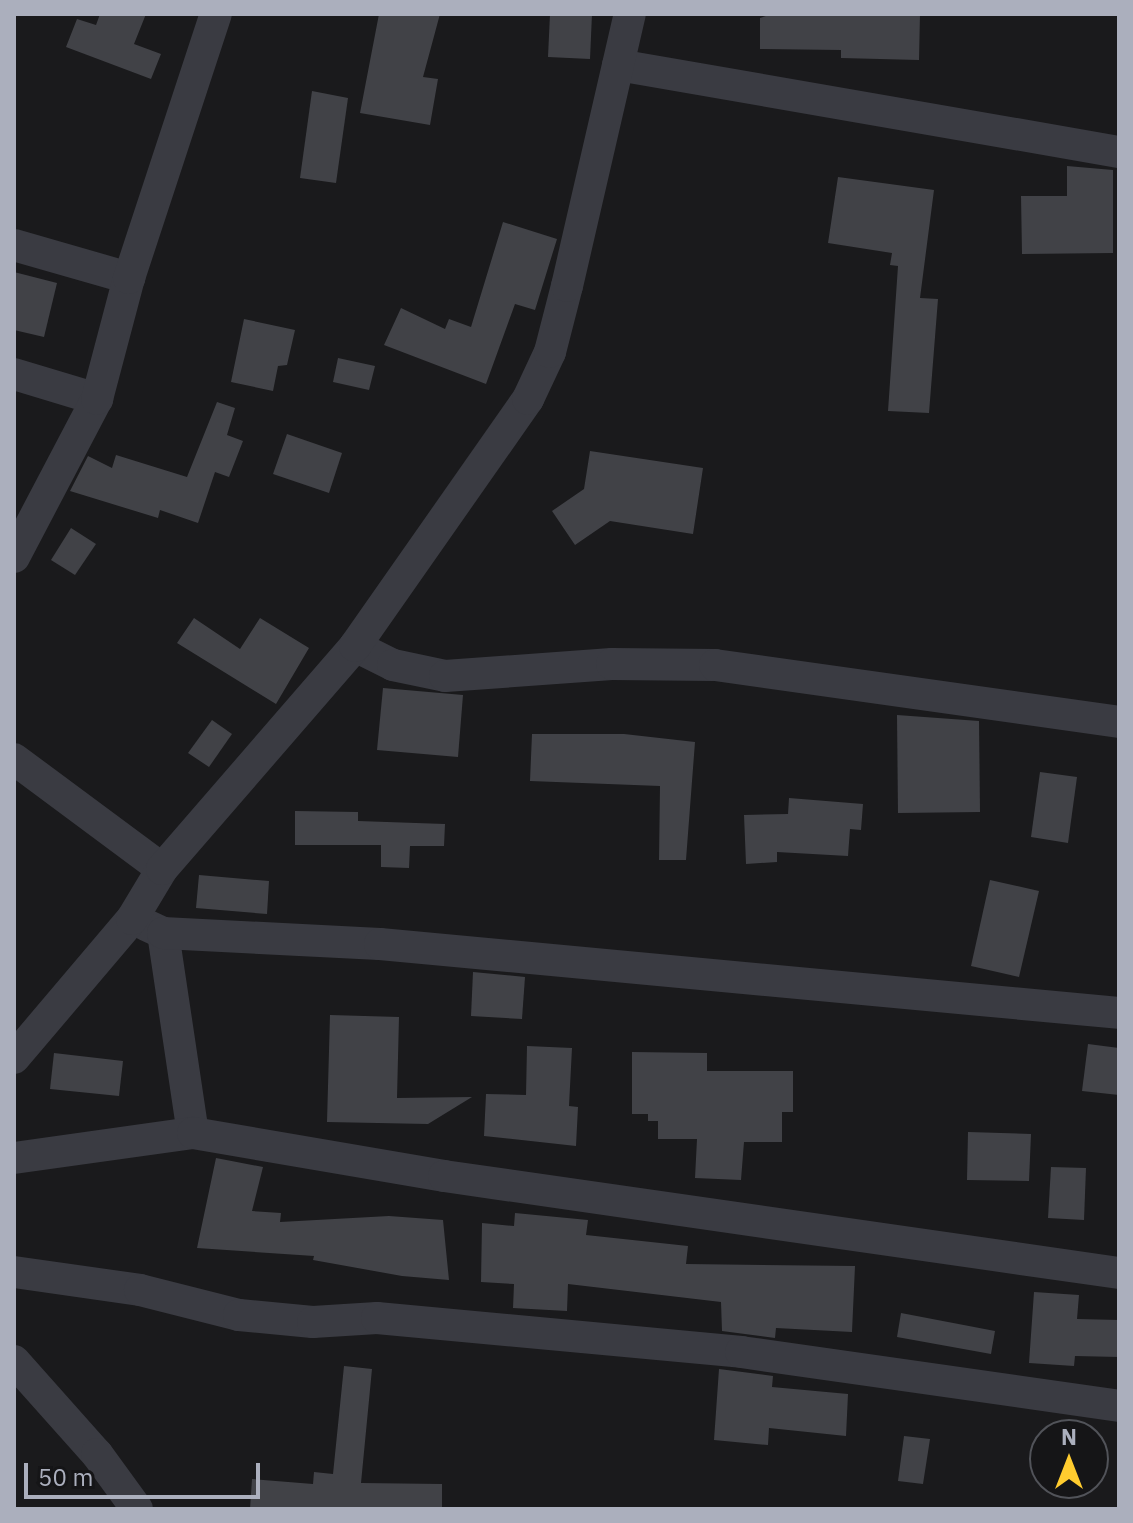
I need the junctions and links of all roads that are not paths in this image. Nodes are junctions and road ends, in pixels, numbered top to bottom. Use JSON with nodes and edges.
{"nodes":[{"id":1,"x":216,"y":14,"type":"edge"},
{"id":2,"x":630,"y":14,"type":"edge"},
{"id":3,"x":618,"y":65,"type":"junction"},
{"id":4,"x":1119,"y":152,"type":"edge"},
{"id":5,"x":14,"y":245,"type":"edge"},
{"id":6,"x":129,"y":278,"type":"junction"},
{"id":7,"x":14,"y":374,"type":"edge"},
{"id":8,"x":97,"y":399,"type":"junction"},
{"id":9,"x":14,"y":557,"type":"edge"},
{"id":10,"x":355,"y":646,"type":"junction"},
{"id":11,"x":1119,"y":722,"type":"edge"},
{"id":12,"x":14,"y":759,"type":"edge"},
{"id":13,"x":162,"y":869,"type":"junction"},
{"id":14,"x":132,"y":919,"type":"junction"},
{"id":15,"x":163,"y":933,"type":"junction"},
{"id":16,"x":1119,"y":1013,"type":"edge"},
{"id":17,"x":14,"y":1058,"type":"edge"},
{"id":18,"x":193,"y":1133,"type":"junction"},
{"id":19,"x":14,"y":1158,"type":"edge"},
{"id":20,"x":14,"y":1272,"type":"edge"},
{"id":21,"x":1119,"y":1273,"type":"edge"},
{"id":22,"x":14,"y":1361,"type":"edge"},
{"id":23,"x":1119,"y":1406,"type":"edge"},
{"id":24,"x":137,"y":1509,"type":"edge"}],
"edges":[{"from":1,"to":6,"type":"street"},
{"from":2,"to":3,"type":"street"},
{"from":3,"to":4,"type":"street"},
{"from":3,"to":10,"type":"street"},
{"from":5,"to":6,"type":"street"},
{"from":6,"to":8,"type":"street"},
{"from":7,"to":8,"type":"street"},
{"from":8,"to":9,"type":"street"},
{"from":10,"to":11,"type":"street"},
{"from":10,"to":13,"type":"street"},
{"from":12,"to":13,"type":"street"},
{"from":13,"to":14,"type":"street"},
{"from":14,"to":15,"type":"street"},
{"from":14,"to":17,"type":"street"},
{"from":15,"to":16,"type":"street"},
{"from":15,"to":18,"type":"street"},
{"from":18,"to":19,"type":"street"},
{"from":18,"to":21,"type":"street"},
{"from":20,"to":23,"type":"street"},
{"from":22,"to":24,"type":"street"}]}
